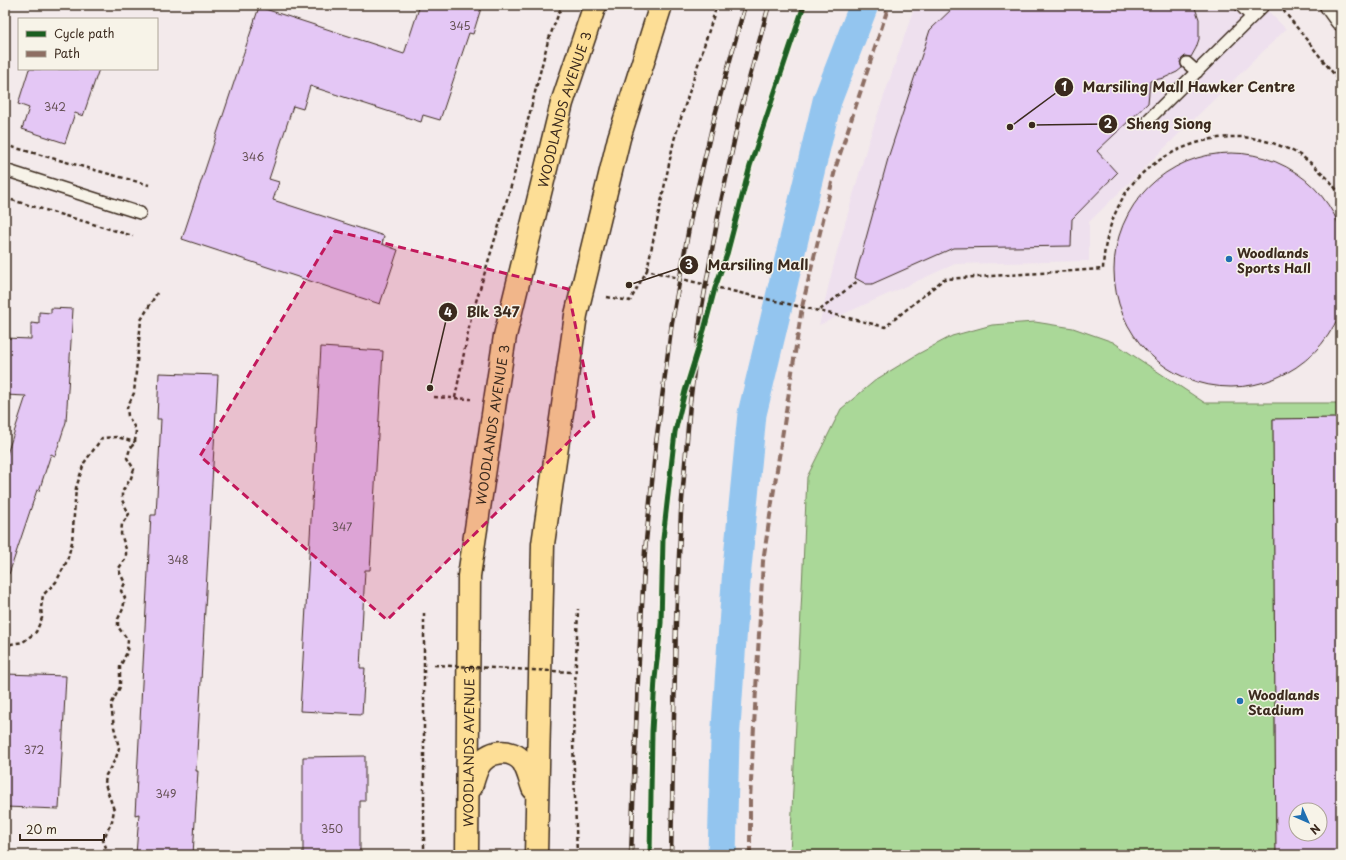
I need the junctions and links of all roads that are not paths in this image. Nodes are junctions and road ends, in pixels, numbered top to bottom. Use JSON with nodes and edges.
{"nodes":[{"id":1,"x":595,"y":5,"type":"edge"},
{"id":2,"x":661,"y":5,"type":"edge"},
{"id":3,"x":1240,"y":5,"type":"edge"},
{"id":4,"x":1264,"y":5,"type":"edge"},
{"id":5,"x":1331,"y":5,"type":"edge"},
{"id":6,"x":1252,"y":17,"type":"junction"},
{"id":7,"x":1341,"y":19,"type":"edge"},
{"id":8,"x":1187,"y":63,"type":"dead end"},
{"id":9,"x":1197,"y":72,"type":"junction"},
{"id":10,"x":1149,"y":119,"type":"dead end"},
{"id":11,"x":5,"y":170,"type":"edge"},
{"id":12,"x":140,"y":213,"type":"dead end"},
{"id":13,"x":468,"y":796,"type":"junction"},
{"id":14,"x":536,"y":798,"type":"junction"},
{"id":15,"x":467,"y":855,"type":"edge"},
{"id":16,"x":536,"y":855,"type":"edge"}],
"edges":[{"from":1,"to":13,"type":"main road","name":"WOODLANDS AVENUE 3"},
{"from":2,"to":14,"type":"main road"},
{"from":3,"to":6,"type":"lane"},
{"from":4,"to":6,"type":"lane"},
{"from":5,"to":7,"type":"street"},
{"from":6,"to":9,"type":"lane"},
{"from":8,"to":9,"type":"lane"},
{"from":9,"to":10,"type":"lane"},
{"from":11,"to":12,"type":"lane"},
{"from":13,"to":14,"type":"main road"},
{"from":13,"to":15,"type":"main road","name":"WOODLANDS AVENUE 3"},
{"from":14,"to":16,"type":"main road"}]}
